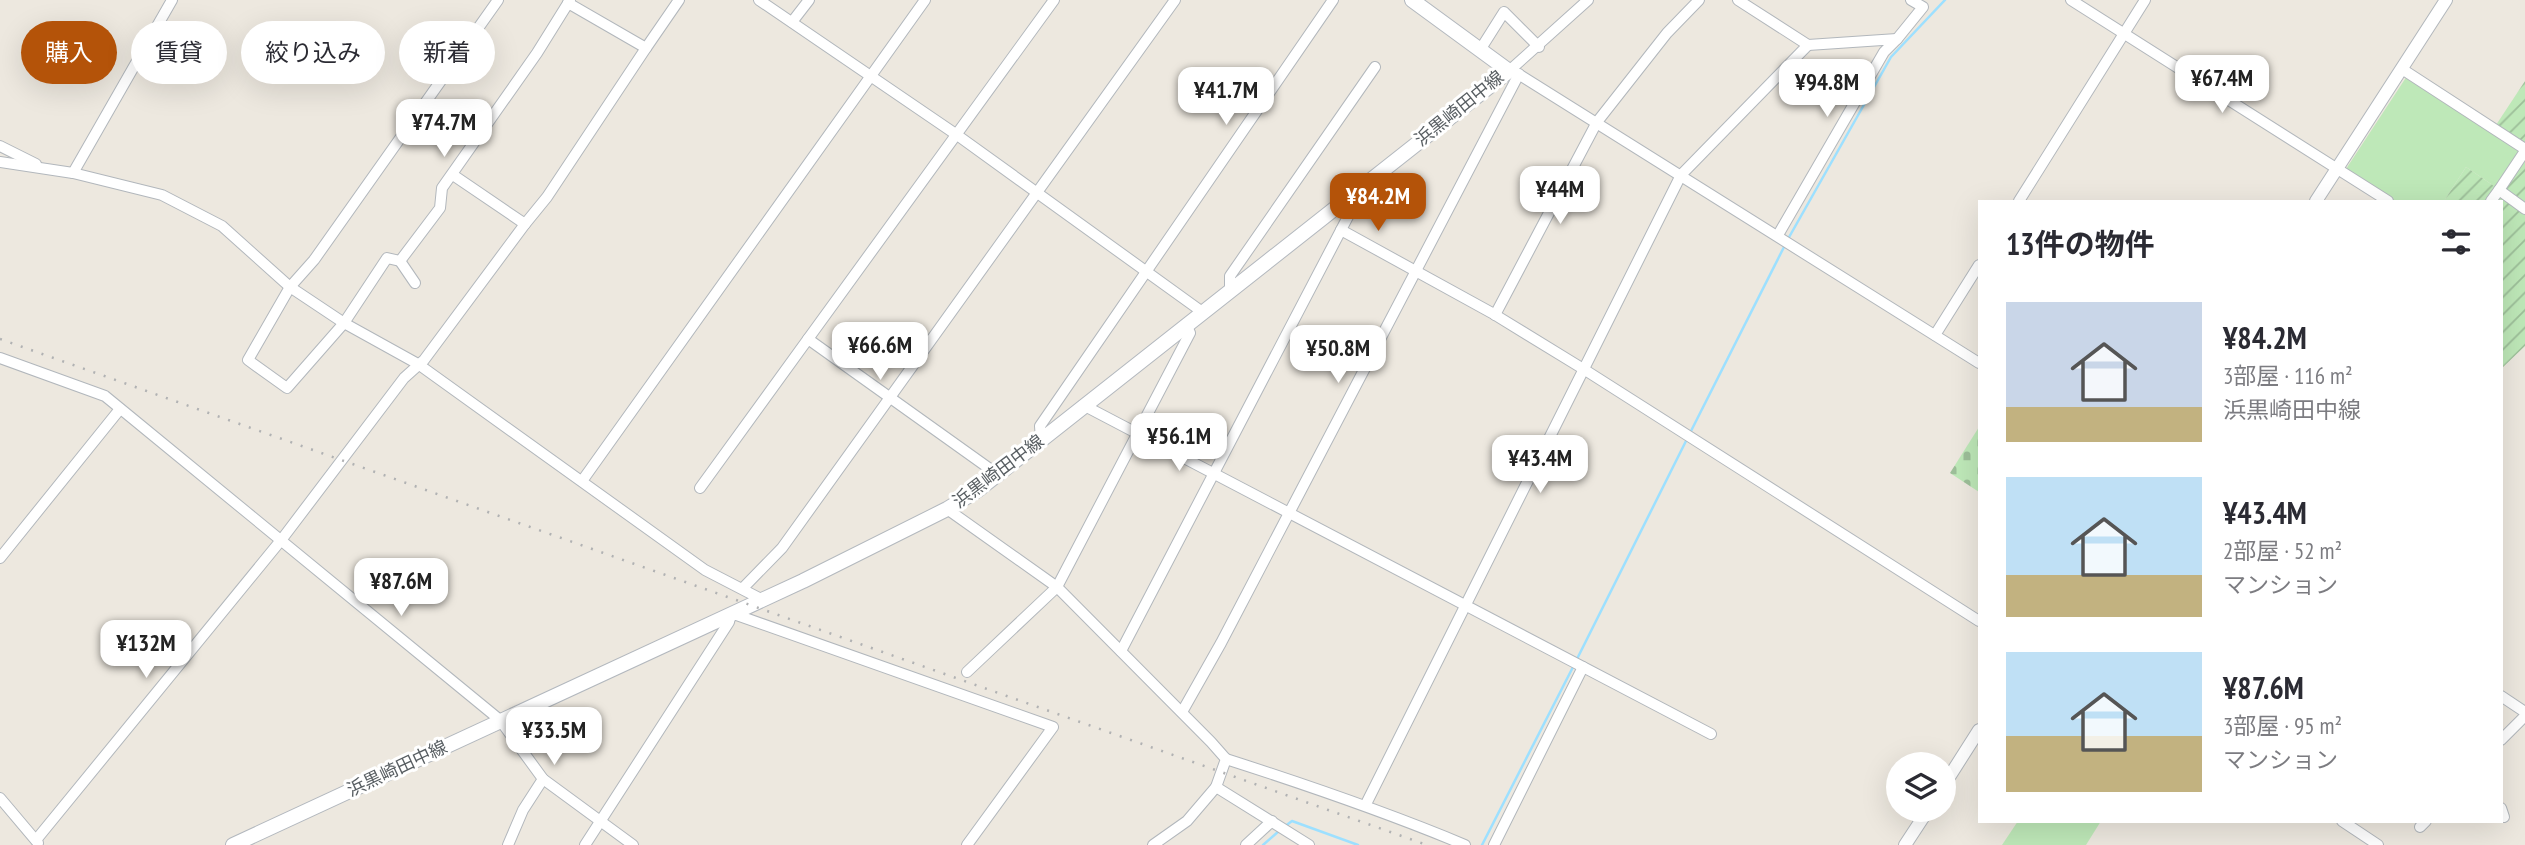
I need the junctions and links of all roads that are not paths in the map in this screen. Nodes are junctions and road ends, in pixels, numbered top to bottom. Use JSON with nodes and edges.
{"nodes":[{"id":1,"x":172,"y":0,"type":"edge"},
{"id":2,"x":498,"y":0,"type":"edge"},
{"id":3,"x":679,"y":0,"type":"edge"},
{"id":4,"x":759,"y":0,"type":"edge"},
{"id":5,"x":809,"y":0,"type":"edge"},
{"id":6,"x":925,"y":0,"type":"edge"},
{"id":7,"x":1054,"y":0,"type":"edge"},
{"id":8,"x":1175,"y":0,"type":"edge"},
{"id":9,"x":1333,"y":0,"type":"edge"},
{"id":10,"x":1412,"y":0,"type":"edge"},
{"id":11,"x":1588,"y":0,"type":"edge"},
{"id":12,"x":1699,"y":0,"type":"edge"},
{"id":13,"x":1738,"y":0,"type":"edge"},
{"id":14,"x":1911,"y":0,"type":"edge"},
{"id":15,"x":2071,"y":0,"type":"edge"},
{"id":16,"x":2145,"y":0,"type":"edge"},
{"id":17,"x":2446,"y":0,"type":"edge"},
{"id":18,"x":569,"y":1,"type":"edge"},
{"id":19,"x":1927,"y":4,"type":"edge"},
{"id":20,"x":792,"y":22,"type":"junction"},
{"id":21,"x":2123,"y":34,"type":"junction"},
{"id":22,"x":1897,"y":39,"type":"junction"},
{"id":23,"x":1808,"y":45,"type":"junction"},
{"id":24,"x":1539,"y":47,"type":"junction"},
{"id":25,"x":646,"y":48,"type":"junction"},
{"id":26,"x":1480,"y":50,"type":"junction"},
{"id":27,"x":1376,"y":67,"type":"dead end"},
{"id":28,"x":2402,"y":69,"type":"junction"},
{"id":29,"x":1514,"y":72,"type":"junction"},
{"id":30,"x":869,"y":76,"type":"junction"},
{"id":31,"x":1597,"y":122,"type":"junction"},
{"id":32,"x":957,"y":135,"type":"junction"},
{"id":33,"x":0,"y":146,"type":"edge"},
{"id":34,"x":2525,"y":150,"type":"edge"},
{"id":35,"x":0,"y":162,"type":"edge"},
{"id":36,"x":44,"y":169,"type":"junction"},
{"id":37,"x":2337,"y":169,"type":"junction"},
{"id":38,"x":73,"y":173,"type":"junction"},
{"id":39,"x":453,"y":175,"type":"junction"},
{"id":40,"x":1681,"y":175,"type":"junction"},
{"id":41,"x":2498,"y":190,"type":"junction"},
{"id":42,"x":1035,"y":192,"type":"junction"},
{"id":43,"x":1354,"y":192,"type":"junction"},
{"id":44,"x":2020,"y":200,"type":"edge"},
{"id":45,"x":2317,"y":200,"type":"edge"},
{"id":46,"x":2386,"y":200,"type":"edge"},
{"id":47,"x":2492,"y":200,"type":"edge"},
{"id":48,"x":2525,"y":209,"type":"edge"},
{"id":49,"x":525,"y":224,"type":"junction"},
{"id":50,"x":1341,"y":230,"type":"junction"},
{"id":51,"x":1778,"y":235,"type":"junction"},
{"id":52,"x":400,"y":261,"type":"junction"},
{"id":53,"x":1978,"y":267,"type":"edge"},
{"id":54,"x":1146,"y":271,"type":"junction"},
{"id":55,"x":1415,"y":272,"type":"junction"},
{"id":56,"x":415,"y":283,"type":"dead end"},
{"id":57,"x":290,"y":286,"type":"junction"},
{"id":58,"x":1230,"y":289,"type":"junction"},
{"id":59,"x":1201,"y":311,"type":"junction"},
{"id":60,"x":1495,"y":315,"type":"junction"},
{"id":61,"x":344,"y":323,"type":"junction"},
{"id":62,"x":1186,"y":324,"type":"junction"},
{"id":63,"x":1935,"y":335,"type":"junction"},
{"id":64,"x":808,"y":340,"type":"junction"},
{"id":65,"x":0,"y":358,"type":"edge"},
{"id":66,"x":1978,"y":362,"type":"edge"},
{"id":67,"x":418,"y":364,"type":"junction"},
{"id":68,"x":1585,"y":369,"type":"junction"},
{"id":69,"x":889,"y":397,"type":"junction"},
{"id":70,"x":1083,"y":405,"type":"junction"},
{"id":71,"x":120,"y":409,"type":"junction"},
{"id":72,"x":1137,"y":433,"type":"junction"},
{"id":73,"x":1041,"y":439,"type":"junction"},
{"id":74,"x":998,"y":474,"type":"junction"},
{"id":75,"x":1214,"y":474,"type":"junction"},
{"id":76,"x":582,"y":481,"type":"junction"},
{"id":77,"x":700,"y":488,"type":"dead end"},
{"id":78,"x":947,"y":509,"type":"junction"},
{"id":79,"x":1289,"y":513,"type":"junction"},
{"id":80,"x":282,"y":539,"type":"junction"},
{"id":81,"x":0,"y":558,"type":"edge"},
{"id":82,"x":1057,"y":587,"type":"junction"},
{"id":83,"x":743,"y":588,"type":"junction"},
{"id":84,"x":761,"y":598,"type":"junction"},
{"id":85,"x":1467,"y":606,"type":"junction"},
{"id":86,"x":731,"y":613,"type":"junction"},
{"id":87,"x":1978,"y":620,"type":"edge"},
{"id":88,"x":1121,"y":651,"type":"junction"},
{"id":89,"x":1583,"y":667,"type":"junction"},
{"id":90,"x":967,"y":672,"type":"dead end"},
{"id":91,"x":2503,"y":698,"type":"edge"},
{"id":92,"x":1182,"y":712,"type":"junction"},
{"id":93,"x":2525,"y":714,"type":"edge"},
{"id":94,"x":499,"y":720,"type":"junction"},
{"id":95,"x":1978,"y":732,"type":"edge"},
{"id":96,"x":1711,"y":734,"type":"dead end"},
{"id":97,"x":2503,"y":738,"type":"edge"},
{"id":98,"x":1226,"y":759,"type":"junction"},
{"id":99,"x":1956,"y":766,"type":"edge"},
{"id":100,"x":543,"y":779,"type":"junction"},
{"id":101,"x":1216,"y":788,"type":"junction"},
{"id":102,"x":0,"y":798,"type":"edge"},
{"id":103,"x":1366,"y":804,"type":"junction"},
{"id":104,"x":1272,"y":821,"type":"junction"},
{"id":105,"x":602,"y":822,"type":"junction"},
{"id":106,"x":1920,"y":822,"type":"edge"},
{"id":107,"x":2345,"y":823,"type":"edge"},
{"id":108,"x":38,"y":842,"type":"edge"},
{"id":109,"x":233,"y":845,"type":"edge"},
{"id":110,"x":508,"y":845,"type":"edge"},
{"id":111,"x":585,"y":845,"type":"edge"},
{"id":112,"x":633,"y":845,"type":"edge"},
{"id":113,"x":967,"y":845,"type":"edge"},
{"id":114,"x":1153,"y":845,"type":"edge"},
{"id":115,"x":1246,"y":845,"type":"edge"},
{"id":116,"x":1309,"y":845,"type":"edge"},
{"id":117,"x":1465,"y":845,"type":"edge"},
{"id":118,"x":1494,"y":845,"type":"edge"},
{"id":119,"x":1905,"y":845,"type":"edge"},
{"id":120,"x":2378,"y":845,"type":"edge"}],
"edges":[{"from":1,"to":38,"type":"street"},
{"from":2,"to":57,"type":"street"},
{"from":3,"to":25,"type":"street"},
{"from":4,"to":20,"type":"street"},
{"from":5,"to":20,"type":"street"},
{"from":6,"to":30,"type":"street"},
{"from":7,"to":32,"type":"street"},
{"from":8,"to":42,"type":"street"},
{"from":9,"to":54,"type":"street"},
{"from":10,"to":26,"type":"main road","name":"浜黒崎田中線"},
{"from":11,"to":24,"type":"street"},
{"from":12,"to":31,"type":"street"},
{"from":13,"to":23,"type":"street"},
{"from":14,"to":19,"type":"street"},
{"from":15,"to":21,"type":"street"},
{"from":16,"to":21,"type":"street"},
{"from":17,"to":28,"type":"street"},
{"from":18,"to":25,"type":"street"},
{"from":18,"to":39,"type":"street"},
{"from":19,"to":22,"type":"street"},
{"from":20,"to":30,"type":"street"},
{"from":21,"to":37,"type":"street"},
{"from":21,"to":44,"type":"street"},
{"from":22,"to":23,"type":"street"},
{"from":22,"to":51,"type":"street"},
{"from":23,"to":40,"type":"street"},
{"from":24,"to":26,"type":"street"},
{"from":24,"to":29,"type":"street"},
{"from":25,"to":49,"type":"street"},
{"from":26,"to":29,"type":"main road","name":"浜黒崎田中線"},
{"from":27,"to":58,"type":"street"},
{"from":28,"to":34,"type":"street"},
{"from":28,"to":37,"type":"street"},
{"from":29,"to":31,"type":"street"},
{"from":29,"to":43,"type":"main road","name":"浜黒崎田中線"},
{"from":29,"to":55,"type":"street"},
{"from":30,"to":32,"type":"street"},
{"from":30,"to":76,"type":"street"},
{"from":31,"to":40,"type":"street"},
{"from":31,"to":60,"type":"street"},
{"from":32,"to":42,"type":"street"},
{"from":32,"to":64,"type":"street"},
{"from":33,"to":36,"type":"street"},
{"from":34,"to":41,"type":"street"},
{"from":35,"to":36,"type":"street"},
{"from":36,"to":38,"type":"street"},
{"from":37,"to":45,"type":"street"},
{"from":37,"to":46,"type":"street"},
{"from":38,"to":57,"type":"street"},
{"from":39,"to":49,"type":"street"},
{"from":39,"to":52,"type":"street"},
{"from":40,"to":51,"type":"street"},
{"from":40,"to":68,"type":"street"},
{"from":41,"to":47,"type":"street"},
{"from":41,"to":48,"type":"street"},
{"from":42,"to":54,"type":"street"},
{"from":42,"to":69,"type":"street"},
{"from":43,"to":50,"type":"street"},
{"from":43,"to":58,"type":"main road","name":"浜黒崎田中線"},
{"from":49,"to":67,"type":"street"},
{"from":50,"to":55,"type":"street"},
{"from":50,"to":75,"type":"street"},
{"from":51,"to":63,"type":"street"},
{"from":52,"to":56,"type":"street"},
{"from":52,"to":61,"type":"street"},
{"from":53,"to":63,"type":"street"},
{"from":54,"to":59,"type":"street"},
{"from":54,"to":73,"type":"street"},
{"from":55,"to":60,"type":"street"},
{"from":55,"to":79,"type":"street"},
{"from":57,"to":61,"type":"street"},
{"from":57,"to":61,"type":"street"},
{"from":58,"to":59,"type":"main road","name":"浜黒崎田中線"},
{"from":59,"to":62,"type":"main road","name":"浜黒崎田中線"},
{"from":60,"to":68,"type":"street"},
{"from":61,"to":67,"type":"street"},
{"from":62,"to":70,"type":"main road","name":"浜黒崎田中線"},
{"from":62,"to":72,"type":"street"},
{"from":63,"to":66,"type":"street"},
{"from":64,"to":69,"type":"street"},
{"from":64,"to":77,"type":"street"},
{"from":65,"to":71,"type":"street"},
{"from":67,"to":76,"type":"street"},
{"from":67,"to":80,"type":"street"},
{"from":68,"to":85,"type":"street"},
{"from":68,"to":87,"type":"street"},
{"from":69,"to":74,"type":"street"},
{"from":69,"to":83,"type":"street"},
{"from":70,"to":72,"type":"street"},
{"from":70,"to":73,"type":"main road","name":"浜黒崎田中線"},
{"from":71,"to":80,"type":"street"},
{"from":71,"to":81,"type":"street"},
{"from":72,"to":75,"type":"street"},
{"from":72,"to":82,"type":"street"},
{"from":73,"to":74,"type":"main road","name":"浜黒崎田中線"},
{"from":74,"to":78,"type":"main road","name":"浜黒崎田中線"},
{"from":75,"to":79,"type":"street"},
{"from":75,"to":88,"type":"street"},
{"from":76,"to":83,"type":"street"},
{"from":78,"to":82,"type":"street"},
{"from":78,"to":84,"type":"main road","name":"浜黒崎田中線"},
{"from":79,"to":85,"type":"street"},
{"from":79,"to":92,"type":"street"},
{"from":80,"to":94,"type":"street"},
{"from":80,"to":108,"type":"street"},
{"from":82,"to":88,"type":"street"},
{"from":82,"to":90,"type":"street"},
{"from":83,"to":84,"type":"street"},
{"from":84,"to":86,"type":"main road","name":"浜黒崎田中線"},
{"from":85,"to":89,"type":"street"},
{"from":85,"to":103,"type":"street"},
{"from":86,"to":94,"type":"main road","name":"浜黒崎田中線"},
{"from":86,"to":105,"type":"street"},
{"from":86,"to":113,"type":"street"},
{"from":88,"to":92,"type":"street"},
{"from":89,"to":96,"type":"street"},
{"from":89,"to":118,"type":"street"},
{"from":91,"to":93,"type":"street"},
{"from":92,"to":98,"type":"street"},
{"from":93,"to":97,"type":"street"},
{"from":94,"to":100,"type":"street"},
{"from":94,"to":109,"type":"main road","name":"浜黒崎田中線"},
{"from":95,"to":99,"type":"street"},
{"from":98,"to":101,"type":"street"},
{"from":98,"to":103,"type":"street"},
{"from":100,"to":105,"type":"street"},
{"from":100,"to":110,"type":"street"},
{"from":101,"to":104,"type":"street"},
{"from":101,"to":114,"type":"street"},
{"from":102,"to":108,"type":"street"},
{"from":103,"to":117,"type":"street"},
{"from":104,"to":115,"type":"street"},
{"from":104,"to":116,"type":"street"},
{"from":105,"to":111,"type":"street"},
{"from":105,"to":112,"type":"street"},
{"from":106,"to":119,"type":"street"},
{"from":107,"to":120,"type":"street"}]}
